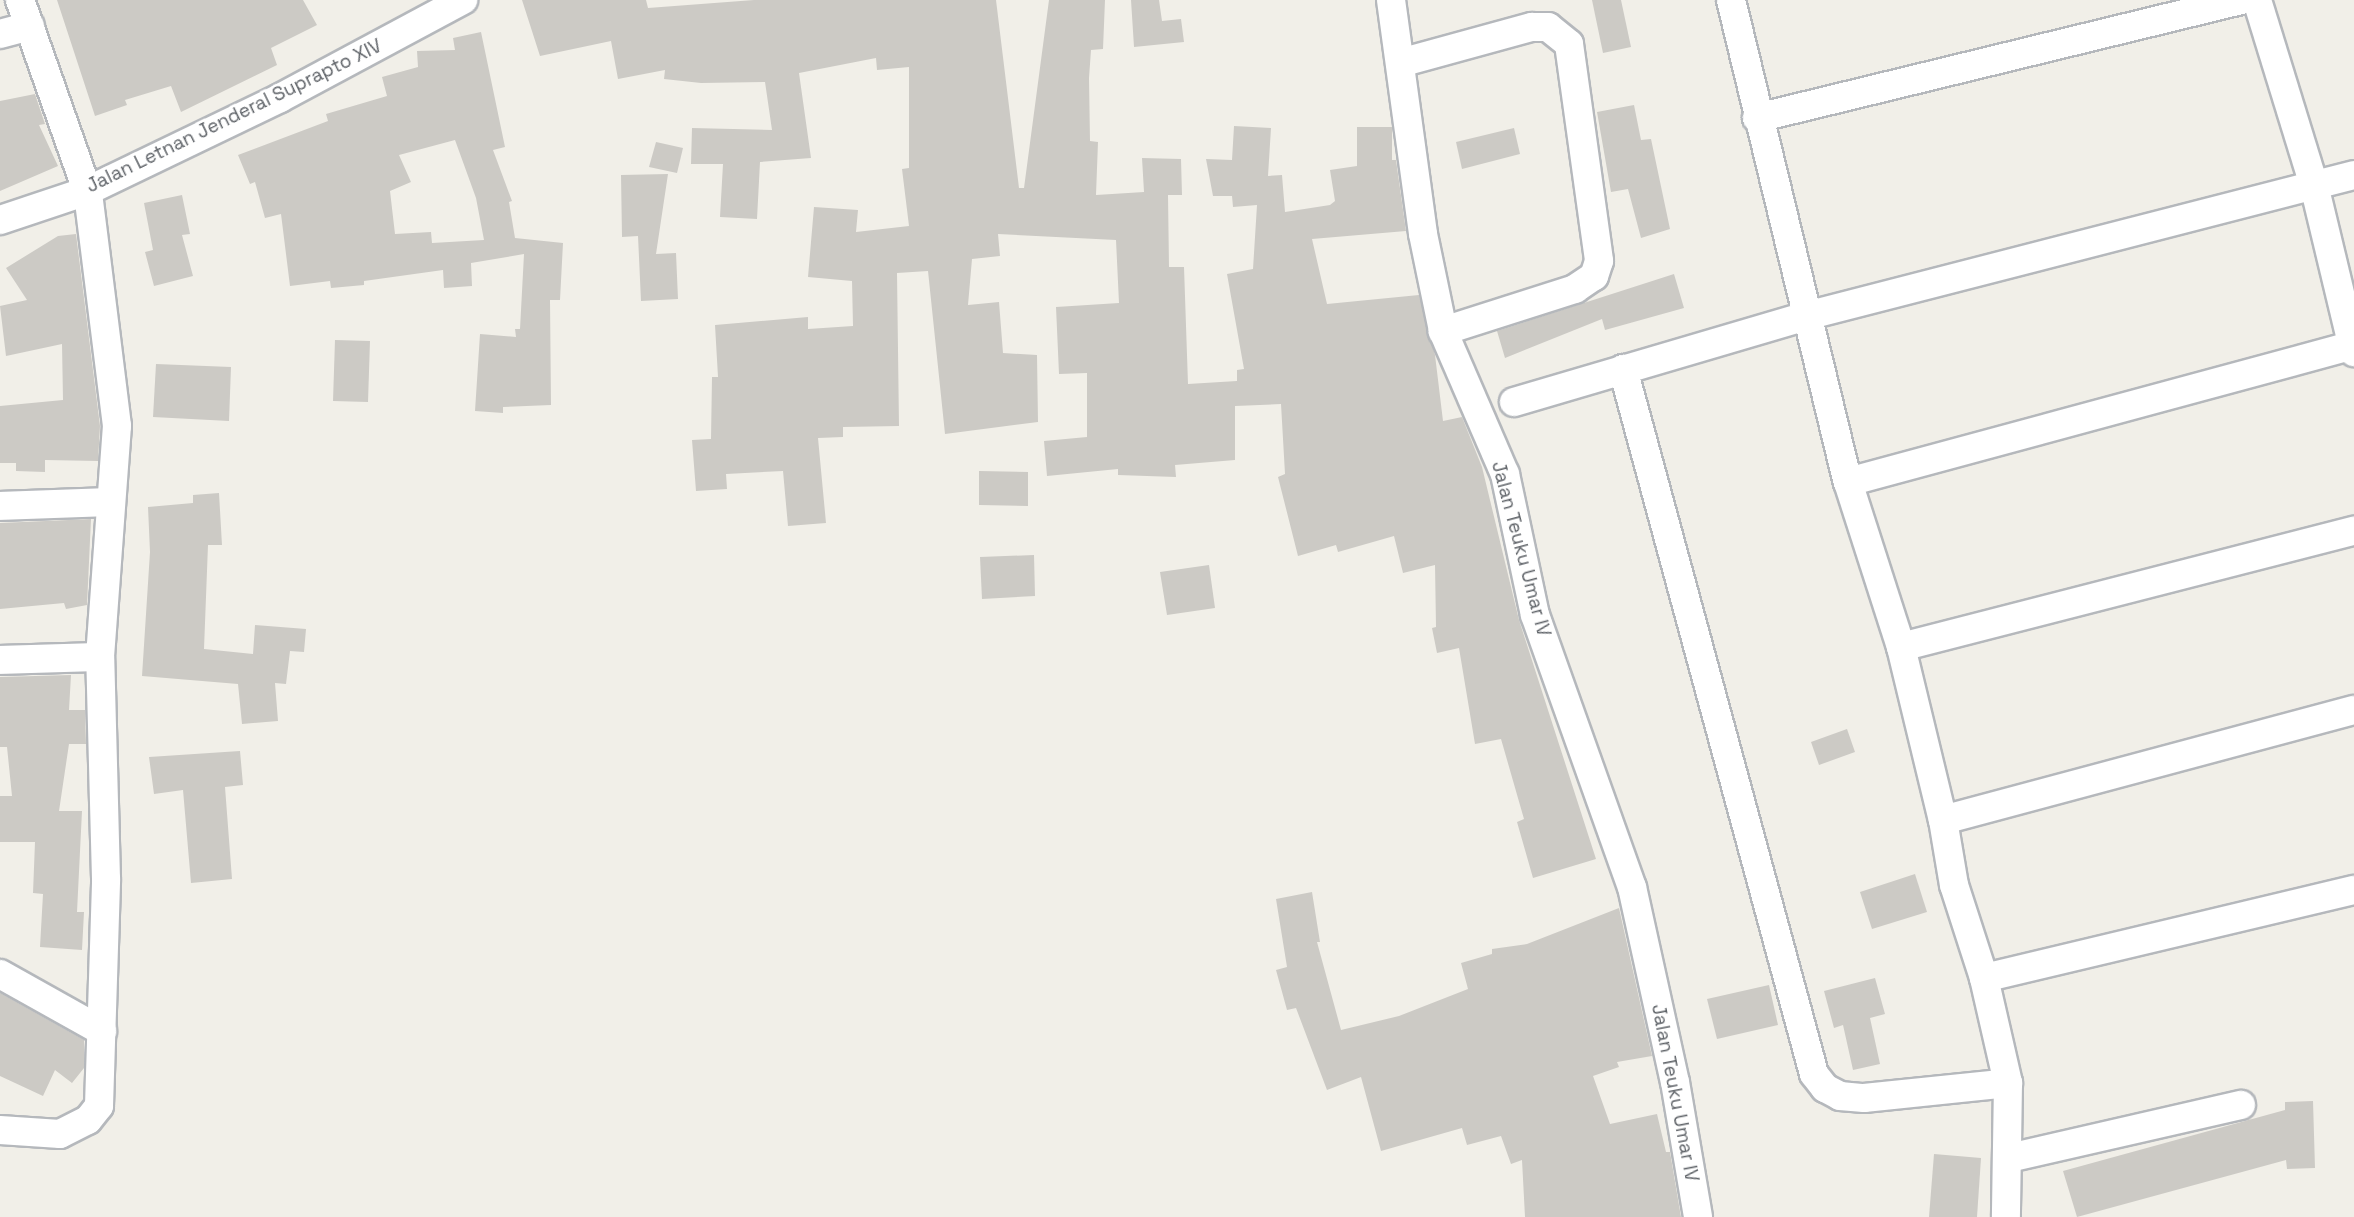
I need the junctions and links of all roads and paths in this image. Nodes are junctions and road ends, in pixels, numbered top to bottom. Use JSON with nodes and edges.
{"nodes":[{"id":1,"x":463,"y":0,"type":"edge"},
{"id":2,"x":1391,"y":0,"type":"edge"},
{"id":3,"x":1731,"y":0,"type":"edge"},
{"id":4,"x":2242,"y":0,"type":"edge"},
{"id":5,"x":2257,"y":0,"type":"edge"},
{"id":6,"x":25,"y":13,"type":"edge"},
{"id":7,"x":0,"y":34,"type":"edge"},
{"id":8,"x":1400,"y":63,"type":"junction"},
{"id":9,"x":1757,"y":118,"type":"junction"},
{"id":10,"x":2354,"y":175,"type":"edge"},
{"id":11,"x":2314,"y":185,"type":"junction"},
{"id":12,"x":87,"y":191,"type":"junction"},
{"id":13,"x":0,"y":220,"type":"edge"},
{"id":14,"x":1806,"y":316,"type":"junction"},
{"id":15,"x":1443,"y":331,"type":"junction"},
{"id":16,"x":2353,"y":348,"type":"edge"},
{"id":17,"x":1623,"y":369,"type":"junction"},
{"id":18,"x":1514,"y":402,"type":"dead end"},
{"id":19,"x":1848,"y":482,"type":"junction"},
{"id":20,"x":110,"y":502,"type":"junction"},
{"id":21,"x":0,"y":506,"type":"edge"},
{"id":22,"x":2354,"y":531,"type":"edge"},
{"id":23,"x":1901,"y":647,"type":"junction"},
{"id":24,"x":100,"y":657,"type":"junction"},
{"id":25,"x":0,"y":660,"type":"edge"},
{"id":26,"x":2354,"y":710,"type":"edge"},
{"id":27,"x":1943,"y":820,"type":"junction"},
{"id":28,"x":2354,"y":890,"type":"edge"},
{"id":29,"x":0,"y":974,"type":"edge"},
{"id":30,"x":1984,"y":978,"type":"junction"},
{"id":31,"x":102,"y":1031,"type":"junction"},
{"id":32,"x":2008,"y":1083,"type":"junction"},
{"id":33,"x":2241,"y":1105,"type":"dead end"},
{"id":34,"x":0,"y":1130,"type":"edge"},
{"id":35,"x":2009,"y":1158,"type":"junction"},
{"id":36,"x":1698,"y":1217,"type":"edge"},
{"id":37,"x":2006,"y":1217,"type":"edge"}],
"edges":[{"from":1,"to":12,"type":"street","name":"Jalan Letnan Jenderal Suprapto XIV"},
{"from":2,"to":8,"type":"street","name":"Jalan Teuku Umar IV"},
{"from":3,"to":9,"type":"street"},
{"from":4,"to":9,"type":"street"},
{"from":5,"to":11,"type":"street"},
{"from":6,"to":7,"type":"street"},
{"from":6,"to":12,"type":"street"},
{"from":8,"to":15,"type":"street","name":"Jalan Teuku Umar IV"},
{"from":8,"to":15,"type":"street"},
{"from":9,"to":14,"type":"street"},
{"from":10,"to":11,"type":"street"},
{"from":11,"to":14,"type":"street"},
{"from":11,"to":16,"type":"street"},
{"from":12,"to":13,"type":"street","name":"Jalan Letnan Jenderal Suprapto XIV"},
{"from":12,"to":20,"type":"street"},
{"from":14,"to":17,"type":"street"},
{"from":14,"to":19,"type":"street"},
{"from":15,"to":36,"type":"street","name":"Jalan Teuku Umar IV"},
{"from":16,"to":19,"type":"street"},
{"from":17,"to":18,"type":"street"},
{"from":17,"to":32,"type":"street"},
{"from":19,"to":23,"type":"street"},
{"from":20,"to":21,"type":"street"},
{"from":20,"to":24,"type":"street"},
{"from":22,"to":23,"type":"street"},
{"from":23,"to":27,"type":"street"},
{"from":24,"to":25,"type":"street"},
{"from":24,"to":31,"type":"street"},
{"from":26,"to":27,"type":"street"},
{"from":27,"to":30,"type":"street"},
{"from":28,"to":30,"type":"street"},
{"from":29,"to":31,"type":"street"},
{"from":30,"to":32,"type":"street"},
{"from":31,"to":34,"type":"street"},
{"from":32,"to":35,"type":"street"},
{"from":33,"to":35,"type":"street"},
{"from":35,"to":37,"type":"street"}]}
